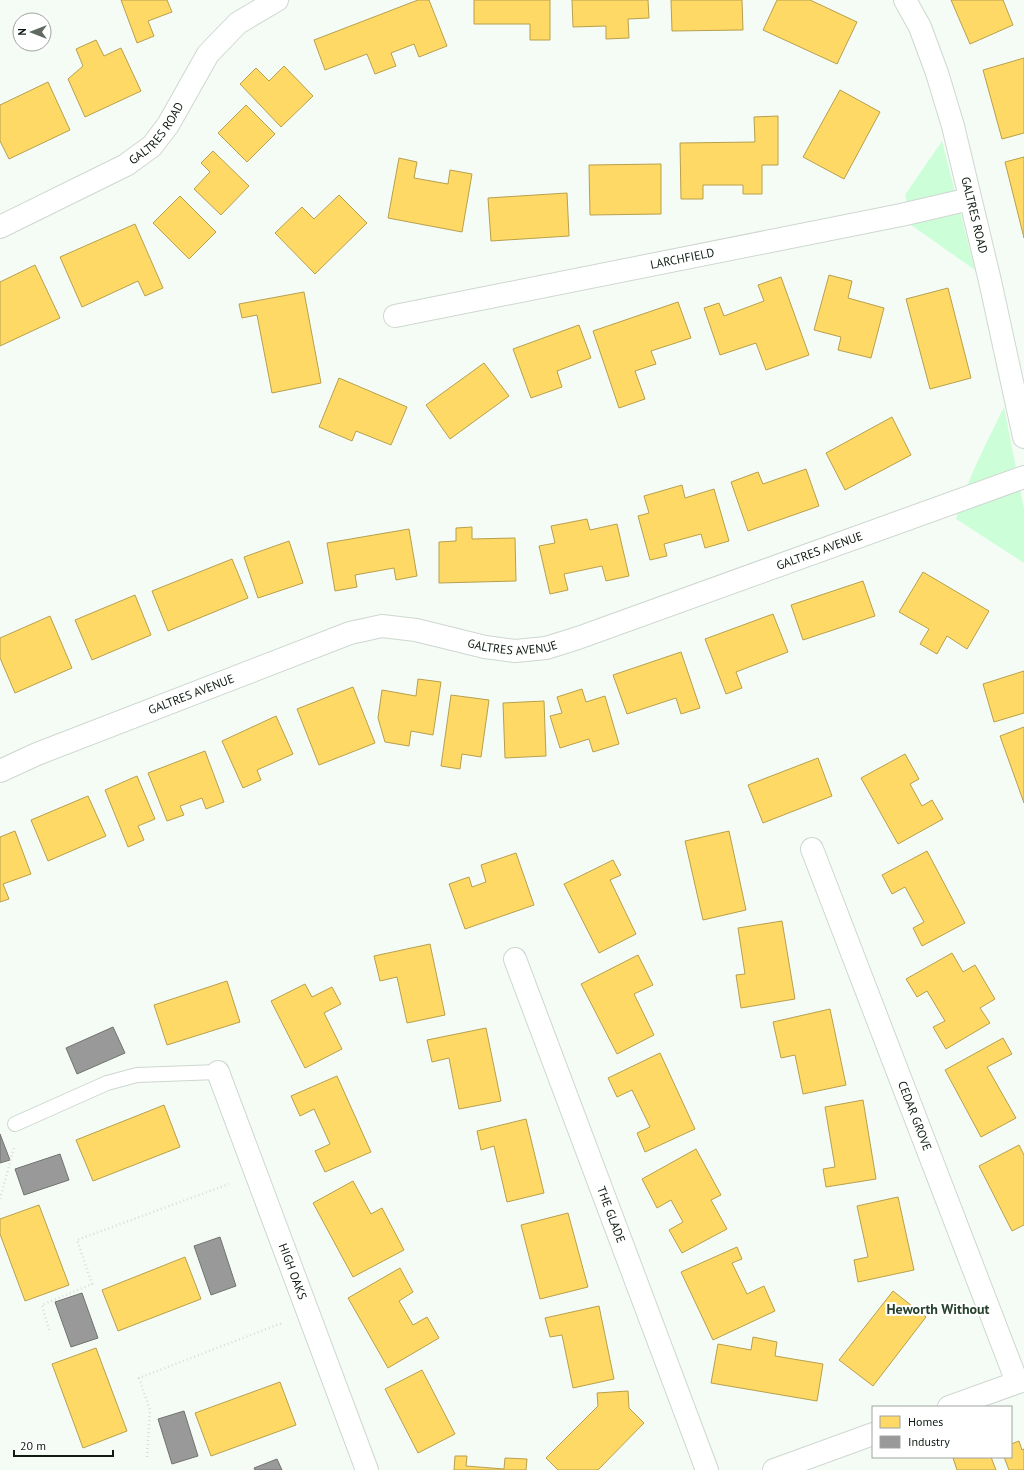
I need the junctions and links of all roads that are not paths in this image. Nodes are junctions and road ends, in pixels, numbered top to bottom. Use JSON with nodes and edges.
{"nodes":[{"id":1,"x":277,"y":0,"type":"edge"},
{"id":2,"x":905,"y":0,"type":"edge"},
{"id":3,"x":970,"y":199,"type":"junction"},
{"id":4,"x":0,"y":227,"type":"edge"},
{"id":5,"x":395,"y":316,"type":"dead end"},
{"id":6,"x":1024,"y":437,"type":"edge"},
{"id":7,"x":1024,"y":478,"type":"edge"},
{"id":8,"x":0,"y":771,"type":"edge"},
{"id":9,"x":812,"y":849,"type":"dead end"},
{"id":10,"x":515,"y":959,"type":"dead end"},
{"id":11,"x":218,"y":1072,"type":"joint"},
{"id":12,"x":15,"y":1124,"type":"road end"},
{"id":13,"x":1020,"y":1381,"type":"edge"},
{"id":14,"x":952,"y":1406,"type":"edge"},
{"id":15,"x":872,"y":1434,"type":"edge"},
{"id":16,"x":367,"y":1470,"type":"edge"},
{"id":17,"x":707,"y":1470,"type":"edge"},
{"id":18,"x":774,"y":1470,"type":"edge"}],
"edges":[{"from":1,"to":4,"type":"street","name":"GALTRES ROAD"},
{"from":2,"to":3,"type":"street","name":"GALTRES ROAD"},
{"from":3,"to":5,"type":"street","name":"LARCHFIELD"},
{"from":3,"to":6,"type":"street","name":"GALTRES ROAD"},
{"from":7,"to":8,"type":"street","name":"GALTRES AVENUE"},
{"from":9,"to":13,"type":"street","name":"CEDAR GROVE"},
{"from":10,"to":17,"type":"street","name":"THE GLADE"},
{"from":11,"to":12,"type":"lane"},
{"from":11,"to":16,"type":"street","name":"HIGH OAKS"},
{"from":13,"to":14,"type":"street"},
{"from":15,"to":18,"type":"street"}]}
